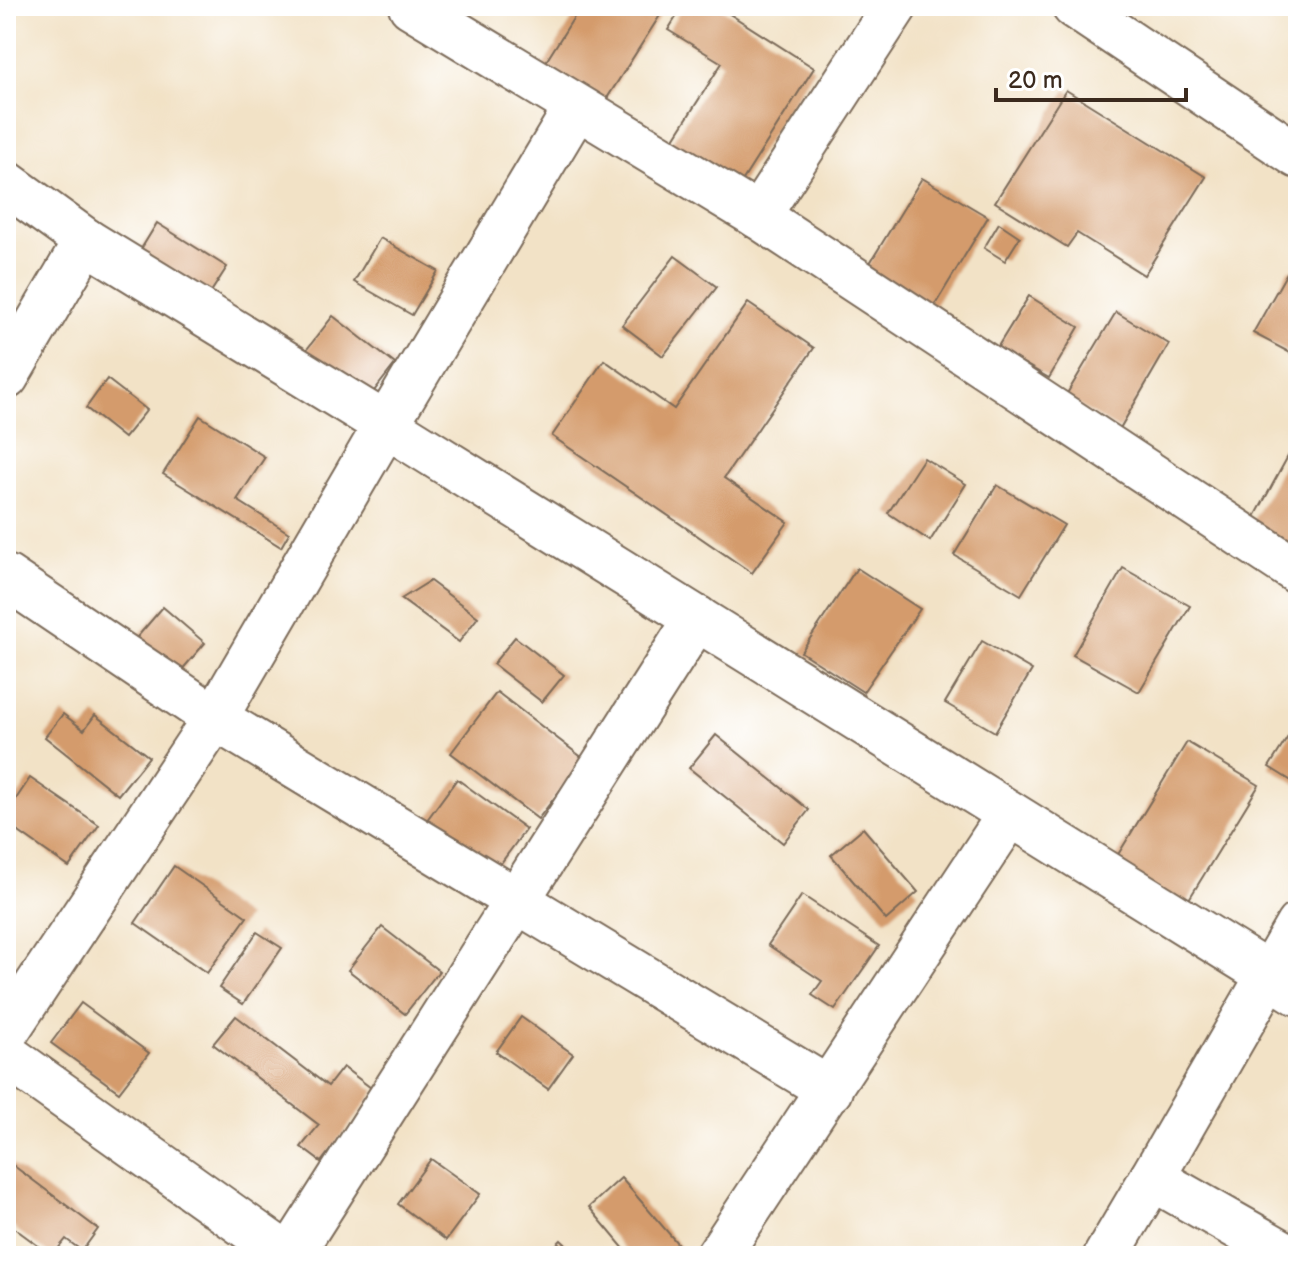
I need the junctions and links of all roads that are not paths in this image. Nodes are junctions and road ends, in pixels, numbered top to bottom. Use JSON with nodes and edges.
{"nodes":[{"id":1,"x":411,"y":6,"type":"edge"},
{"id":2,"x":895,"y":6,"type":"edge"},
{"id":3,"x":1074,"y":6,"type":"edge"},
{"id":4,"x":576,"y":108,"type":"junction"},
{"id":5,"x":1298,"y":156,"type":"edge"},
{"id":6,"x":6,"y":183,"type":"edge"},
{"id":7,"x":758,"y":216,"type":"junction"},
{"id":8,"x":86,"y":241,"type":"junction"},
{"id":9,"x":6,"y":377,"type":"edge"},
{"id":10,"x":386,"y":425,"type":"junction"},
{"id":11,"x":1298,"y":572,"type":"edge"},
{"id":12,"x":6,"y":577,"type":"edge"},
{"id":13,"x":697,"y":618,"type":"junction"},
{"id":14,"x":215,"y":718,"type":"junction"},
{"id":15,"x":1010,"y":814,"type":"junction"},
{"id":16,"x":517,"y":901,"type":"junction"},
{"id":17,"x":1298,"y":925,"type":"edge"},
{"id":18,"x":1283,"y":984,"type":"edge"},
{"id":19,"x":6,"y":1032,"type":"edge"},
{"id":20,"x":6,"y":1055,"type":"edge"},
{"id":21,"x":830,"y":1090,"type":"junction"},
{"id":22,"x":1152,"y":1178,"type":"junction"},
{"id":23,"x":289,"y":1256,"type":"edge"},
{"id":24,"x":718,"y":1256,"type":"edge"},
{"id":25,"x":1106,"y":1256,"type":"edge"},
{"id":26,"x":1289,"y":1256,"type":"edge"}],
"edges":[{"from":1,"to":4,"type":"street"},
{"from":2,"to":7,"type":"street"},
{"from":3,"to":5,"type":"street"},
{"from":4,"to":7,"type":"street"},
{"from":4,"to":10,"type":"street"},
{"from":6,"to":8,"type":"street"},
{"from":7,"to":11,"type":"street"},
{"from":8,"to":9,"type":"street"},
{"from":8,"to":10,"type":"street"},
{"from":10,"to":13,"type":"street"},
{"from":10,"to":14,"type":"street"},
{"from":12,"to":14,"type":"street"},
{"from":13,"to":15,"type":"street"},
{"from":13,"to":16,"type":"street"},
{"from":14,"to":16,"type":"street"},
{"from":14,"to":19,"type":"street"},
{"from":15,"to":18,"type":"street"},
{"from":15,"to":21,"type":"street"},
{"from":16,"to":21,"type":"street"},
{"from":16,"to":23,"type":"street"},
{"from":17,"to":18,"type":"street"},
{"from":18,"to":22,"type":"street"},
{"from":20,"to":23,"type":"street"},
{"from":21,"to":24,"type":"street"},
{"from":22,"to":25,"type":"street"},
{"from":22,"to":26,"type":"street"}]}
